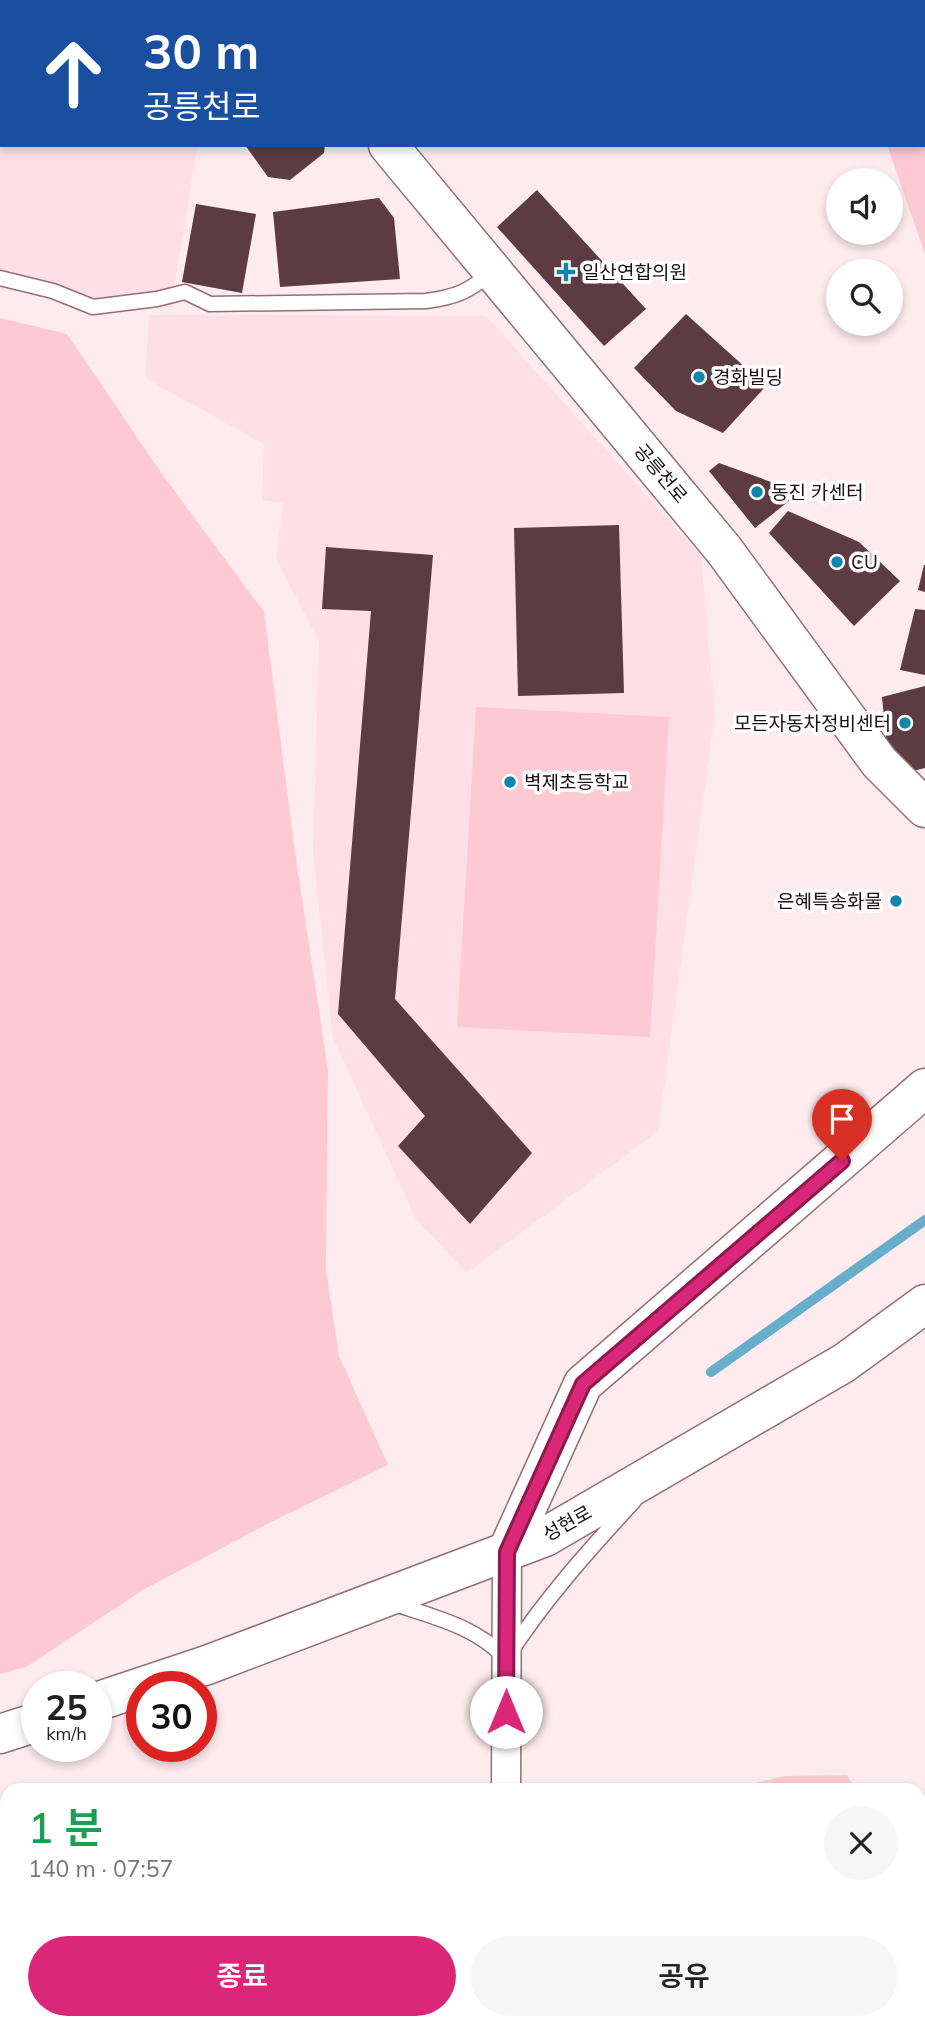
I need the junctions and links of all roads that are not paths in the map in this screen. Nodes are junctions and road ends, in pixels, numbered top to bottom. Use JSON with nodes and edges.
{"nodes":[{"id":1,"x":390,"y":147,"type":"edge"},
{"id":2,"x":493,"y":271,"type":"junction"},
{"id":3,"x":0,"y":278,"type":"edge"},
{"id":4,"x":925,"y":808,"type":"edge"},
{"id":5,"x":925,"y":1088,"type":"edge"},
{"id":6,"x":925,"y":1304,"type":"edge"},
{"id":7,"x":664,"y":1468,"type":"junction"},
{"id":8,"x":507,"y":1552,"type":"junction"},
{"id":9,"x":380,"y":1600,"type":"junction"},
{"id":10,"x":506,"y":1659,"type":"junction"},
{"id":11,"x":112,"y":1697,"type":"edge"},
{"id":12,"x":21,"y":1727,"type":"edge"},
{"id":13,"x":0,"y":1734,"type":"edge"},
{"id":14,"x":506,"y":1783,"type":"edge"}],
"edges":[{"from":1,"to":2,"type":"street","name":"공릉천로"},
{"from":2,"to":3,"type":"lane"},
{"from":2,"to":4,"type":"street","name":"공릉천로"},
{"from":5,"to":8,"type":"street"},
{"from":6,"to":7,"type":"street","name":"성현로"},
{"from":7,"to":8,"type":"street","name":"성현로"},
{"from":7,"to":10,"type":"lane"},
{"from":8,"to":9,"type":"street","name":"성현로"},
{"from":8,"to":10,"type":"street"},
{"from":9,"to":10,"type":"lane"},
{"from":9,"to":11,"type":"street","name":"성현로"},
{"from":10,"to":14,"type":"street"},
{"from":12,"to":13,"type":"street"}]}
